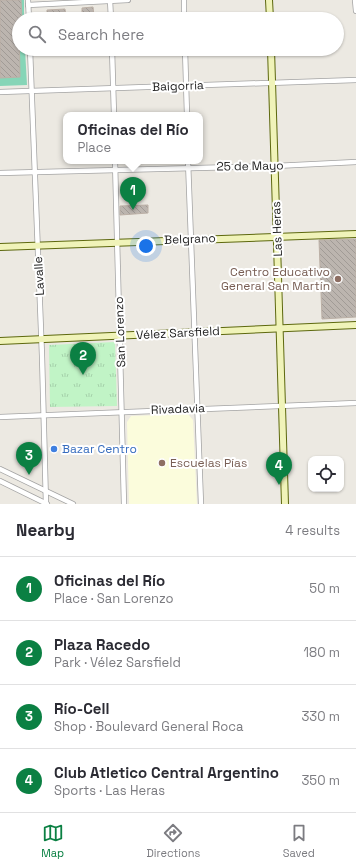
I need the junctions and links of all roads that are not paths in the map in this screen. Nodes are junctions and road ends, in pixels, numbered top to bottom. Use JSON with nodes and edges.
{"nodes":[{"id":1,"x":110,"y":0,"type":"edge"},
{"id":2,"x":128,"y":0,"type":"edge"},
{"id":3,"x":184,"y":0,"type":"edge"},
{"id":4,"x":269,"y":0,"type":"edge"},
{"id":5,"x":355,"y":0,"type":"edge"},
{"id":6,"x":28,"y":2,"type":"edge"},
{"id":7,"x":356,"y":11,"type":"edge"},
{"id":8,"x":29,"y":12,"type":"edge"},
{"id":9,"x":110,"y":12,"type":"edge"},
{"id":10,"x":184,"y":12,"type":"edge"},
{"id":11,"x":270,"y":12,"type":"edge"},
{"id":12,"x":30,"y":56,"type":"edge"},
{"id":13,"x":112,"y":56,"type":"edge"},
{"id":14,"x":185,"y":56,"type":"edge"},
{"id":15,"x":271,"y":56,"type":"edge"},
{"id":16,"x":356,"y":80,"type":"edge"},
{"id":17,"x":272,"y":82,"type":"junction"},
{"id":18,"x":185,"y":86,"type":"junction"},
{"id":19,"x":113,"y":88,"type":"junction"},
{"id":20,"x":31,"y":91,"type":"junction"},
{"id":21,"x":0,"y":92,"type":"edge"},
{"id":22,"x":114,"y":112,"type":"edge"},
{"id":23,"x":186,"y":112,"type":"edge"},
{"id":24,"x":356,"y":162,"type":"edge"},
{"id":25,"x":115,"y":164,"type":"edge"},
{"id":26,"x":188,"y":164,"type":"edge"},
{"id":27,"x":274,"y":166,"type":"junction"},
{"id":28,"x":188,"y":168,"type":"junction"},
{"id":29,"x":115,"y":169,"type":"junction"},
{"id":30,"x":35,"y":172,"type":"junction"},
{"id":31,"x":0,"y":173,"type":"edge"},
{"id":32,"x":356,"y":234,"type":"edge"},
{"id":33,"x":277,"y":236,"type":"junction"},
{"id":34,"x":190,"y":239,"type":"junction"},
{"id":35,"x":118,"y":242,"type":"junction"},
{"id":36,"x":37,"y":245,"type":"junction"},
{"id":37,"x":0,"y":247,"type":"edge"},
{"id":38,"x":356,"y":325,"type":"edge"},
{"id":39,"x":281,"y":329,"type":"junction"},
{"id":40,"x":194,"y":332,"type":"junction"},
{"id":41,"x":120,"y":336,"type":"junction"},
{"id":42,"x":41,"y":339,"type":"junction"},
{"id":43,"x":0,"y":341,"type":"edge"},
{"id":44,"x":356,"y":403,"type":"edge"},
{"id":45,"x":282,"y":406,"type":"junction"},
{"id":46,"x":197,"y":408,"type":"junction"},
{"id":47,"x":122,"y":411,"type":"junction"},
{"id":48,"x":44,"y":415,"type":"junction"},
{"id":49,"x":0,"y":417,"type":"edge"},
{"id":50,"x":0,"y":468,"type":"edge"},
{"id":51,"x":0,"y":481,"type":"edge"},
{"id":52,"x":46,"y":490,"type":"junction"},
{"id":53,"x":46,"y":504,"type":"edge"},
{"id":54,"x":73,"y":504,"type":"edge"},
{"id":55,"x":124,"y":504,"type":"edge"},
{"id":56,"x":201,"y":504,"type":"edge"},
{"id":57,"x":286,"y":504,"type":"edge"}],
"edges":[{"from":1,"to":2,"type":"street"},
{"from":1,"to":6,"type":"street"},
{"from":1,"to":9,"type":"street"},
{"from":3,"to":10,"type":"street"},
{"from":4,"to":11,"type":"main road"},
{"from":5,"to":7,"type":"street"},
{"from":6,"to":8,"type":"street"},
{"from":12,"to":20,"type":"street","name":"Lavalle"},
{"from":13,"to":19,"type":"street"},
{"from":14,"to":18,"type":"street"},
{"from":15,"to":17,"type":"main road","name":"Las Heras"},
{"from":16,"to":17,"type":"street","name":"Baigorria"},
{"from":17,"to":18,"type":"street","name":"Baigorria"},
{"from":17,"to":27,"type":"main road","name":"Las Heras"},
{"from":18,"to":19,"type":"street","name":"Baigorria"},
{"from":18,"to":23,"type":"street"},
{"from":19,"to":20,"type":"street","name":"Baigorria"},
{"from":19,"to":22,"type":"street"},
{"from":20,"to":21,"type":"street","name":"Baigorria"},
{"from":20,"to":30,"type":"street","name":"Lavalle"},
{"from":24,"to":27,"type":"street","name":"25 de Mayo"},
{"from":25,"to":29,"type":"street","name":"San Lorenzo"},
{"from":26,"to":28,"type":"street"},
{"from":27,"to":28,"type":"street","name":"25 de Mayo"},
{"from":27,"to":33,"type":"main road","name":"Las Heras"},
{"from":28,"to":29,"type":"street","name":"25 de Mayo"},
{"from":28,"to":34,"type":"street"},
{"from":29,"to":30,"type":"street","name":"25 de Mayo"},
{"from":29,"to":35,"type":"street","name":"San Lorenzo"},
{"from":30,"to":31,"type":"street","name":"25 de Mayo"},
{"from":30,"to":36,"type":"street","name":"Lavalle"},
{"from":32,"to":33,"type":"main road","name":"Belgrano"},
{"from":33,"to":34,"type":"main road","name":"Belgrano"},
{"from":33,"to":39,"type":"main road","name":"Las Heras"},
{"from":34,"to":35,"type":"main road","name":"Belgrano"},
{"from":34,"to":40,"type":"street"},
{"from":35,"to":36,"type":"main road","name":"Belgrano"},
{"from":35,"to":41,"type":"street","name":"San Lorenzo"},
{"from":36,"to":37,"type":"main road","name":"Belgrano"},
{"from":36,"to":42,"type":"street","name":"Lavalle"},
{"from":38,"to":39,"type":"main road","name":"Vélez Sarsfield"},
{"from":39,"to":40,"type":"main road","name":"Vélez Sarsfield"},
{"from":39,"to":45,"type":"main road","name":"Las Heras"},
{"from":40,"to":41,"type":"main road","name":"Vélez Sarsfield"},
{"from":40,"to":46,"type":"street"},
{"from":41,"to":42,"type":"main road","name":"Vélez Sarsfield"},
{"from":41,"to":47,"type":"street","name":"San Lorenzo"},
{"from":42,"to":43,"type":"main road","name":"Vélez Sarsfield"},
{"from":42,"to":48,"type":"street","name":"Lavalle"},
{"from":44,"to":45,"type":"street","name":"Rivadavia"},
{"from":45,"to":46,"type":"street","name":"Rivadavia"},
{"from":45,"to":57,"type":"main road","name":"Las Heras"},
{"from":46,"to":47,"type":"street","name":"Rivadavia"},
{"from":46,"to":56,"type":"street"},
{"from":47,"to":48,"type":"street","name":"Rivadavia"},
{"from":47,"to":55,"type":"street","name":"San Lorenzo"},
{"from":48,"to":49,"type":"street","name":"Rivadavia"},
{"from":48,"to":52,"type":"street","name":"Lavalle"},
{"from":50,"to":52,"type":"street"},
{"from":51,"to":53,"type":"street"},
{"from":52,"to":53,"type":"street","name":"Lavalle"},
{"from":52,"to":54,"type":"street"}]}
